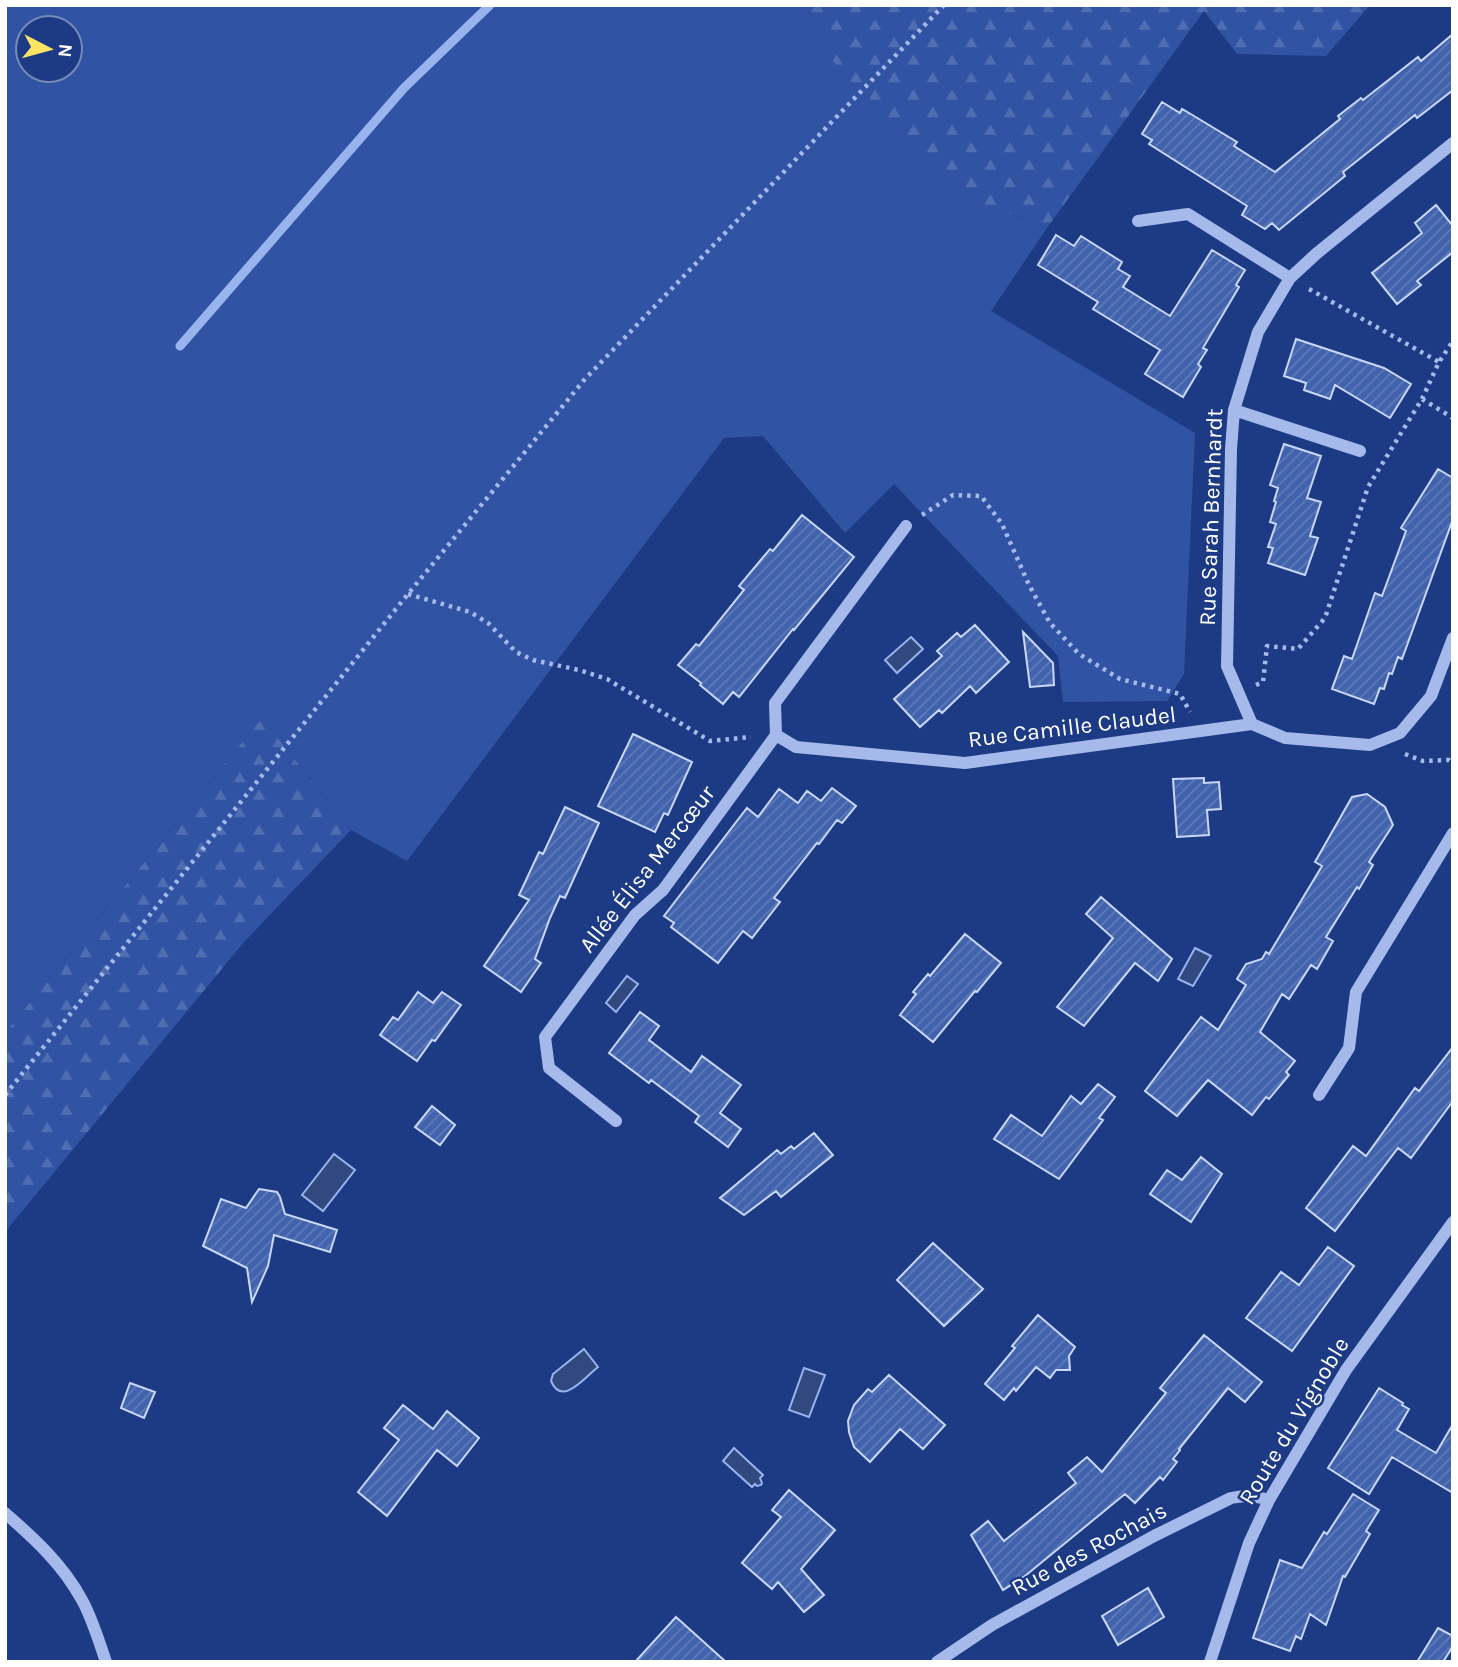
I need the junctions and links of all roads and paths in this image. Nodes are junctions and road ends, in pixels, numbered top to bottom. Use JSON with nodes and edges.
{"nodes":[{"id":1,"x":944,"y":5,"type":"edge"},
{"id":2,"x":1453,"y":143,"type":"edge"},
{"id":3,"x":1138,"y":221,"type":"dead end"},
{"id":4,"x":1290,"y":278,"type":"junction"},
{"id":5,"x":1453,"y":341,"type":"edge"},
{"id":6,"x":1439,"y":362,"type":"junction"},
{"id":7,"x":1422,"y":399,"type":"junction"},
{"id":8,"x":1234,"y":410,"type":"junction"},
{"id":9,"x":1453,"y":418,"type":"edge"},
{"id":10,"x":1360,"y":451,"type":"dead end"},
{"id":11,"x":906,"y":526,"type":"joint"},
{"id":12,"x":408,"y":594,"type":"junction"},
{"id":13,"x":1453,"y":638,"type":"edge"},
{"id":14,"x":1238,"y":692,"type":"junction"},
{"id":15,"x":1252,"y":724,"type":"junction"},
{"id":16,"x":1200,"y":731,"type":"junction"},
{"id":17,"x":776,"y":735,"type":"junction"},
{"id":18,"x":1393,"y":736,"type":"junction"},
{"id":19,"x":1453,"y":765,"type":"edge"},
{"id":20,"x":1453,"y":833,"type":"edge"},
{"id":21,"x":5,"y":1095,"type":"edge"},
{"id":22,"x":1320,"y":1095,"type":"dead end"},
{"id":23,"x":616,"y":1121,"type":"dead end"},
{"id":24,"x":1453,"y":1222,"type":"edge"},
{"id":25,"x":1269,"y":1500,"type":"junction"},
{"id":26,"x":5,"y":1513,"type":"edge"},
{"id":27,"x":106,"y":1662,"type":"edge"},
{"id":28,"x":937,"y":1662,"type":"edge"},
{"id":29,"x":1210,"y":1662,"type":"edge"}],
"edges":[{"from":1,"to":12,"type":"path"},
{"from":2,"to":4,"type":"street","name":"Rue Sarah Bernhardt"},
{"from":3,"to":4,"type":"street"},
{"from":4,"to":6,"type":"path"},
{"from":4,"to":8,"type":"street","name":"Rue Sarah Bernhardt"},
{"from":5,"to":6,"type":"path"},
{"from":6,"to":7,"type":"path"},
{"from":7,"to":9,"type":"path"},
{"from":7,"to":14,"type":"path"},
{"from":8,"to":10,"type":"street"},
{"from":8,"to":14,"type":"street","name":"Rue Sarah Bernhardt"},
{"from":11,"to":16,"type":"path"},
{"from":11,"to":17,"type":"street"},
{"from":12,"to":17,"type":"path"},
{"from":12,"to":21,"type":"path"},
{"from":13,"to":18,"type":"street"},
{"from":14,"to":15,"type":"street","name":"Rue Sarah Bernhardt"},
{"from":15,"to":16,"type":"street","name":"Rue Camille Claudel"},
{"from":15,"to":18,"type":"street"},
{"from":16,"to":17,"type":"street","name":"Rue Camille Claudel"},
{"from":17,"to":23,"type":"street","name":"Allée Élisa Mercœur"},
{"from":18,"to":19,"type":"path"},
{"from":20,"to":22,"type":"street"},
{"from":24,"to":25,"type":"street","name":"Route du Vignoble"},
{"from":25,"to":28,"type":"street","name":"Rue des Rochais"},
{"from":25,"to":29,"type":"street","name":"Route du Vignoble"},
{"from":26,"to":27,"type":"street"}]}
